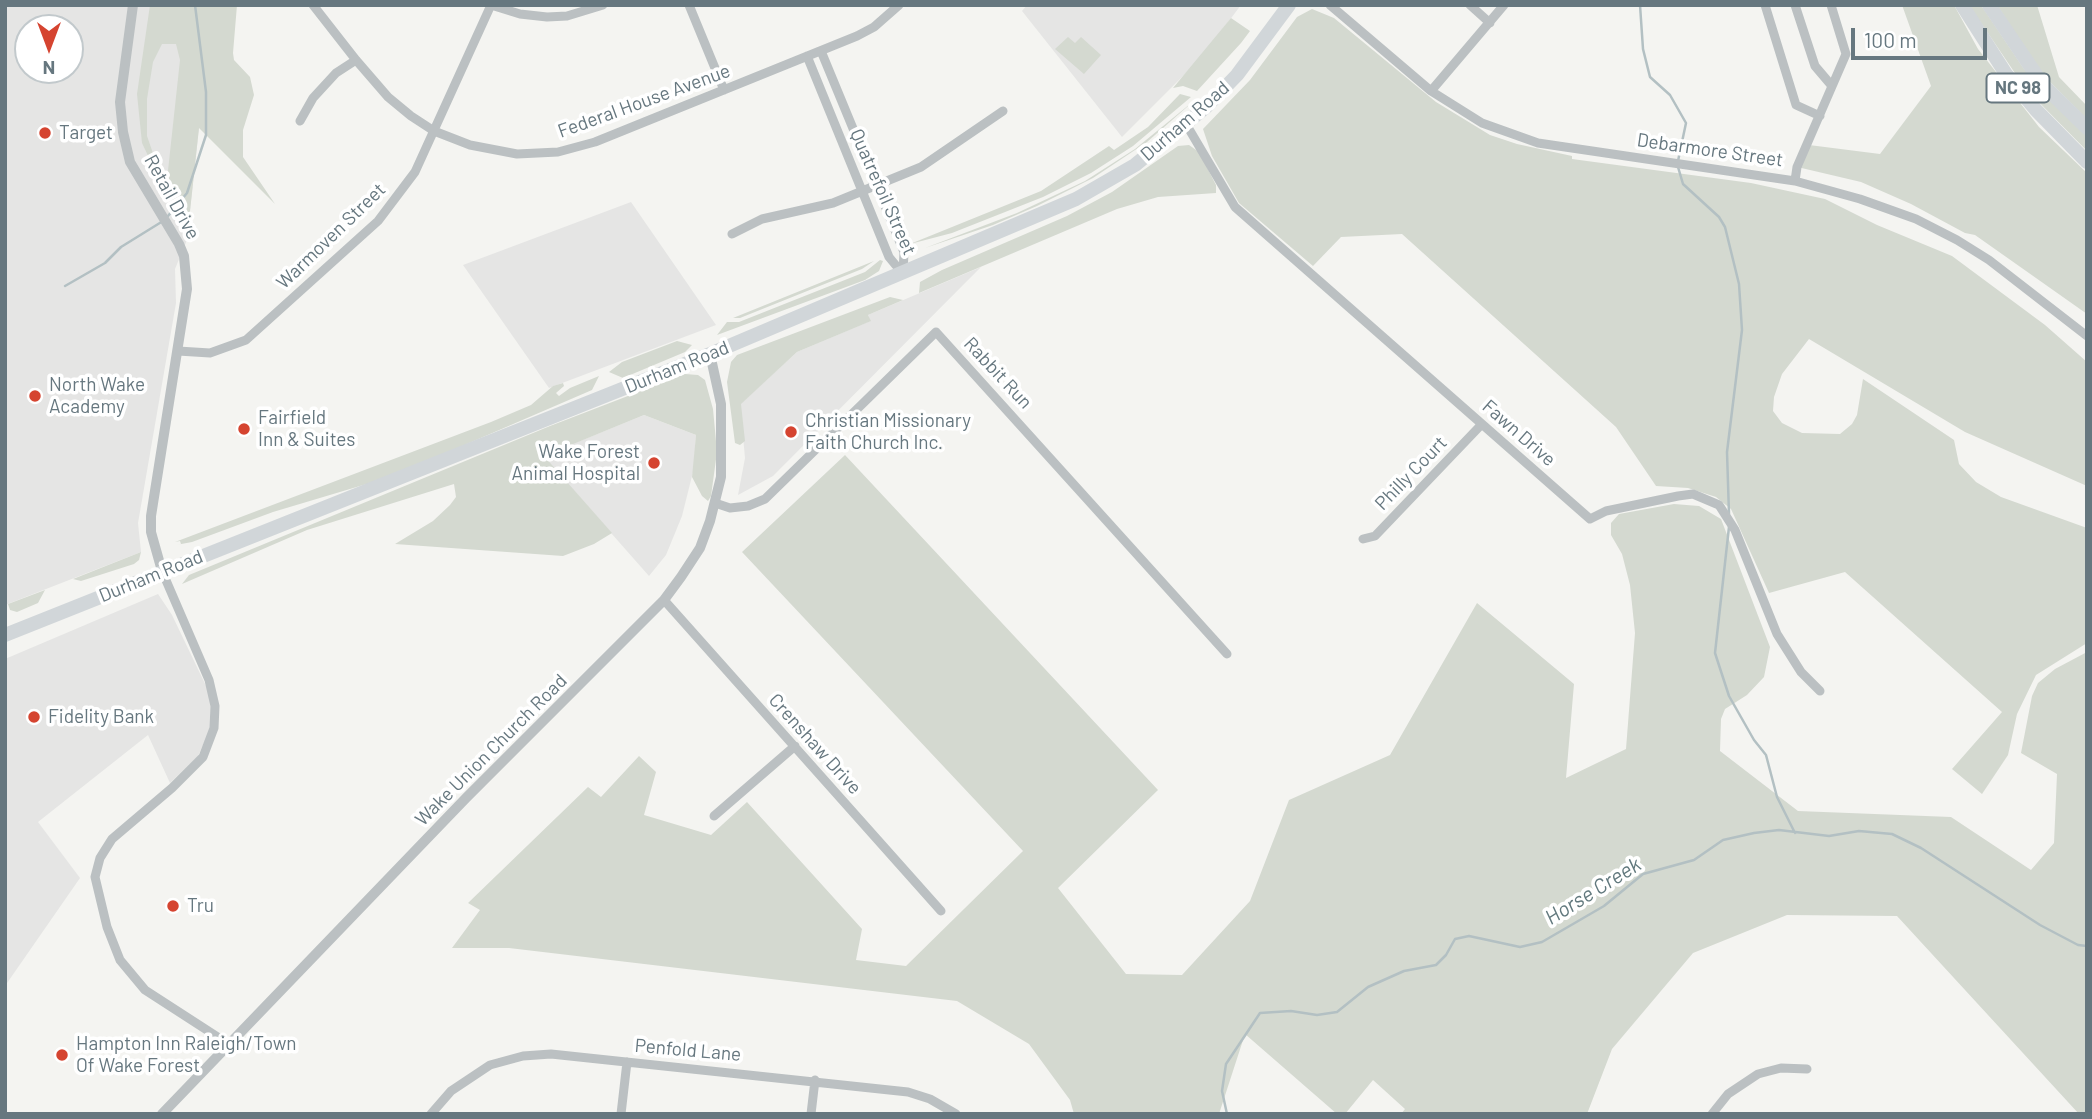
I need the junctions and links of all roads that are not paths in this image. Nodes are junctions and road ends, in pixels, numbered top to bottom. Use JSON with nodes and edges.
{"nodes":[{"id":1,"x":133,"y":5,"type":"edge"},
{"id":2,"x":313,"y":5,"type":"edge"},
{"id":3,"x":491,"y":5,"type":"edge"},
{"id":4,"x":603,"y":5,"type":"edge"},
{"id":5,"x":689,"y":5,"type":"edge"},
{"id":6,"x":899,"y":5,"type":"edge"},
{"id":7,"x":1289,"y":5,"type":"edge"},
{"id":8,"x":1330,"y":5,"type":"edge"},
{"id":9,"x":1470,"y":5,"type":"edge"},
{"id":10,"x":1504,"y":5,"type":"edge"},
{"id":11,"x":1765,"y":5,"type":"edge"},
{"id":12,"x":1795,"y":5,"type":"edge"},
{"id":13,"x":1831,"y":5,"type":"edge"},
{"id":14,"x":1962,"y":5,"type":"edge"},
{"id":15,"x":1989,"y":5,"type":"edge"},
{"id":16,"x":1490,"y":23,"type":"junction"},
{"id":17,"x":821,"y":51,"type":"junction"},
{"id":18,"x":807,"y":56,"type":"junction"},
{"id":19,"x":356,"y":60,"type":"junction"},
{"id":20,"x":1832,"y":86,"type":"junction"},
{"id":21,"x":724,"y":90,"type":"junction"},
{"id":22,"x":1431,"y":91,"type":"junction"},
{"id":23,"x":1003,"y":111,"type":"dead end"},
{"id":24,"x":1820,"y":116,"type":"junction"},
{"id":25,"x":300,"y":121,"type":"dead end"},
{"id":26,"x":1186,"y":124,"type":"junction"},
{"id":27,"x":2087,"y":128,"type":"edge"},
{"id":28,"x":434,"y":131,"type":"junction"},
{"id":29,"x":2087,"y":162,"type":"edge"},
{"id":30,"x":1795,"y":180,"type":"junction"},
{"id":31,"x":876,"y":186,"type":"junction"},
{"id":32,"x":862,"y":191,"type":"junction"},
{"id":33,"x":732,"y":234,"type":"dead end"},
{"id":34,"x":903,"y":274,"type":"junction"},
{"id":35,"x":2087,"y":336,"type":"edge"},
{"id":36,"x":178,"y":351,"type":"junction"},
{"id":37,"x":710,"y":354,"type":"junction"},
{"id":38,"x":1481,"y":425,"type":"junction"},
{"id":39,"x":715,"y":503,"type":"junction"},
{"id":40,"x":1363,"y":539,"type":"dead end"},
{"id":41,"x":162,"y":571,"type":"junction"},
{"id":42,"x":664,"y":600,"type":"junction"},
{"id":43,"x":5,"y":635,"type":"edge"},
{"id":44,"x":1227,"y":654,"type":"dead end"},
{"id":45,"x":1820,"y":691,"type":"dead end"},
{"id":46,"x":795,"y":746,"type":"junction"},
{"id":47,"x":714,"y":816,"type":"dead end"},
{"id":48,"x":941,"y":911,"type":"dead end"},
{"id":49,"x":230,"y":1045,"type":"junction"},
{"id":50,"x":627,"y":1062,"type":"junction"},
{"id":51,"x":1807,"y":1069,"type":"dead end"},
{"id":52,"x":815,"y":1080,"type":"junction"},
{"id":53,"x":162,"y":1114,"type":"edge"},
{"id":54,"x":431,"y":1114,"type":"edge"},
{"id":55,"x":621,"y":1114,"type":"edge"},
{"id":56,"x":811,"y":1114,"type":"edge"},
{"id":57,"x":956,"y":1114,"type":"edge"},
{"id":58,"x":1712,"y":1114,"type":"edge"}],
"edges":[{"from":1,"to":36,"type":"street","name":"Retail Drive"},
{"from":2,"to":19,"type":"street","name":"Federal House Avenue"},
{"from":3,"to":4,"type":"street"},
{"from":3,"to":28,"type":"street","name":"Warmoven Street"},
{"from":5,"to":21,"type":"street"},
{"from":6,"to":17,"type":"street","name":"Federal House Avenue"},
{"from":7,"to":26,"type":"main road","name":"Durham Road"},
{"from":8,"to":22,"type":"street","name":"Debarmore Street"},
{"from":9,"to":16,"type":"street"},
{"from":10,"to":16,"type":"street"},
{"from":11,"to":24,"type":"street"},
{"from":12,"to":20,"type":"street"},
{"from":13,"to":20,"type":"street"},
{"from":14,"to":29,"type":"main road","number":"NC 98"},
{"from":15,"to":27,"type":"main road","number":"NC 98"},
{"from":16,"to":22,"type":"street"},
{"from":17,"to":18,"type":"street","name":"Federal House Avenue"},
{"from":17,"to":31,"type":"street","name":"Quatrefoil Street"},
{"from":18,"to":21,"type":"street","name":"Federal House Avenue"},
{"from":18,"to":32,"type":"street","name":"Quatrefoil Street"},
{"from":19,"to":25,"type":"street"},
{"from":19,"to":28,"type":"street","name":"Federal House Avenue"},
{"from":20,"to":24,"type":"street"},
{"from":21,"to":28,"type":"street","name":"Federal House Avenue"},
{"from":22,"to":30,"type":"street","name":"Debarmore Street"},
{"from":23,"to":31,"type":"street"},
{"from":24,"to":30,"type":"street"},
{"from":26,"to":34,"type":"main road","name":"Durham Road"},
{"from":26,"to":38,"type":"street","name":"Fawn Drive"},
{"from":28,"to":36,"type":"street","name":"Warmoven Street"},
{"from":30,"to":35,"type":"street","name":"Debarmore Street"},
{"from":31,"to":32,"type":"street"},
{"from":31,"to":34,"type":"street","name":"Quatrefoil Street"},
{"from":32,"to":33,"type":"street"},
{"from":32,"to":34,"type":"street","name":"Quatrefoil Street"},
{"from":34,"to":37,"type":"main road","name":"Durham Road"},
{"from":36,"to":41,"type":"street","name":"Retail Drive"},
{"from":37,"to":39,"type":"street","name":"Wake Union Church Road"},
{"from":37,"to":41,"type":"main road","name":"Durham Road"},
{"from":38,"to":40,"type":"street","name":"Philly Court"},
{"from":38,"to":45,"type":"street","name":"Fawn Drive"},
{"from":39,"to":42,"type":"street","name":"Wake Union Church Road"},
{"from":39,"to":44,"type":"street","name":"Rabbit Run"},
{"from":41,"to":43,"type":"main road","name":"Durham Road"},
{"from":41,"to":49,"type":"street"},
{"from":42,"to":46,"type":"street","name":"Crenshaw Drive"},
{"from":42,"to":49,"type":"street","name":"Wake Union Church Road"},
{"from":46,"to":47,"type":"street"},
{"from":46,"to":48,"type":"street","name":"Crenshaw Drive"},
{"from":49,"to":53,"type":"street","name":"Wake Union Church Road"},
{"from":50,"to":52,"type":"street","name":"Penfold Lane"},
{"from":50,"to":54,"type":"street","name":"Penfold Lane"},
{"from":50,"to":55,"type":"street"},
{"from":51,"to":58,"type":"street"},
{"from":52,"to":56,"type":"street"},
{"from":52,"to":57,"type":"street","name":"Penfold Lane"}]}
